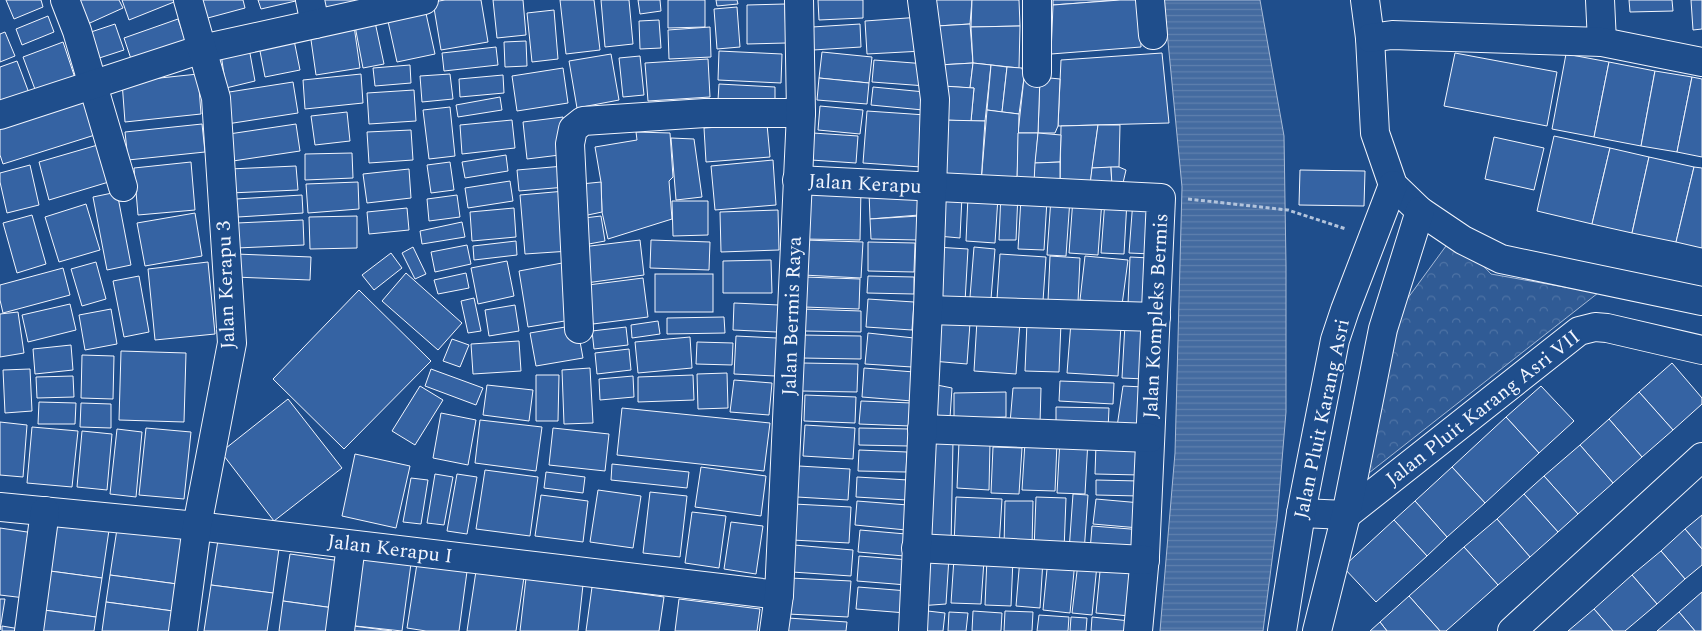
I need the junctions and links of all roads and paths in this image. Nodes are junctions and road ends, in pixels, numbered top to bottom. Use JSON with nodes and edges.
{"nodes":[{"id":1,"x":65,"y":0,"type":"edge"},
{"id":2,"x":188,"y":0,"type":"edge"},
{"id":3,"x":424,"y":0,"type":"edge"},
{"id":4,"x":799,"y":0,"type":"edge"},
{"id":5,"x":922,"y":0,"type":"edge"},
{"id":6,"x":1037,"y":0,"type":"edge"},
{"id":7,"x":1150,"y":0,"type":"edge"},
{"id":8,"x":1365,"y":0,"type":"edge"},
{"id":9,"x":1600,"y":0,"type":"edge"},
{"id":10,"x":312,"y":12,"type":"edge"},
{"id":11,"x":1153,"y":35,"type":"dead end"},
{"id":12,"x":1370,"y":38,"type":"junction"},
{"id":13,"x":1602,"y":42,"type":"junction"},
{"id":14,"x":202,"y":50,"type":"junction"},
{"id":15,"x":1702,"y":62,"type":"edge"},
{"id":16,"x":1037,"y":72,"type":"dead end"},
{"id":17,"x":92,"y":85,"type":"junction"},
{"id":18,"x":801,"y":113,"type":"junction"},
{"id":19,"x":0,"y":115,"type":"edge"},
{"id":20,"x":797,"y":180,"type":"junction"},
{"id":21,"x":1393,"y":185,"type":"junction"},
{"id":22,"x":123,"y":187,"type":"dead end"},
{"id":23,"x":932,"y":188,"type":"junction"},
{"id":24,"x":1185,"y":198,"type":"dead end"},
{"id":25,"x":1288,"y":210,"type":"dead end"},
{"id":26,"x":1420,"y":211,"type":"junction"},
{"id":27,"x":1702,"y":301,"type":"edge"},
{"id":28,"x":928,"y":310,"type":"junction"},
{"id":29,"x":1156,"y":317,"type":"junction"},
{"id":30,"x":578,"y":329,"type":"dead end"},
{"id":31,"x":1702,"y":350,"type":"edge"},
{"id":32,"x":922,"y":429,"type":"junction"},
{"id":33,"x":1150,"y":438,"type":"junction"},
{"id":34,"x":1702,"y":457,"type":"edge"},
{"id":35,"x":0,"y":507,"type":"edge"},
{"id":36,"x":45,"y":511,"type":"junction"},
{"id":37,"x":1301,"y":513,"type":"junction"},
{"id":38,"x":1346,"y":515,"type":"junction"},
{"id":39,"x":197,"y":526,"type":"junction"},
{"id":40,"x":351,"y":545,"type":"junction"},
{"id":41,"x":916,"y":548,"type":"junction"},
{"id":42,"x":1144,"y":560,"type":"junction"},
{"id":43,"x":779,"y":595,"type":"junction"},
{"id":44,"x":29,"y":631,"type":"edge"},
{"id":45,"x":183,"y":631,"type":"edge"},
{"id":46,"x":340,"y":631,"type":"edge"},
{"id":47,"x":774,"y":631,"type":"edge"},
{"id":48,"x":913,"y":631,"type":"edge"},
{"id":49,"x":1138,"y":631,"type":"edge"},
{"id":50,"x":1282,"y":631,"type":"edge"},
{"id":51,"x":1317,"y":631,"type":"edge"},
{"id":52,"x":1512,"y":631,"type":"edge"}],
"edges":[{"from":1,"to":17,"type":"street"},
{"from":2,"to":14,"type":"street","name":"Jalan Kerapu 3"},
{"from":3,"to":10,"type":"street"},
{"from":4,"to":18,"type":"street","name":"Jalan Bermis Raya"},
{"from":5,"to":23,"type":"street"},
{"from":6,"to":16,"type":"street"},
{"from":7,"to":11,"type":"street"},
{"from":8,"to":12,"type":"street"},
{"from":9,"to":13,"type":"street"},
{"from":10,"to":14,"type":"street"},
{"from":12,"to":13,"type":"street"},
{"from":12,"to":21,"type":"street"},
{"from":13,"to":15,"type":"street"},
{"from":14,"to":17,"type":"street"},
{"from":14,"to":39,"type":"street","name":"Jalan Kerapu 3"},
{"from":17,"to":19,"type":"street"},
{"from":17,"to":22,"type":"street"},
{"from":18,"to":20,"type":"street","name":"Jalan Bermis Raya"},
{"from":18,"to":30,"type":"street"},
{"from":20,"to":23,"type":"street","name":"Jalan Kerapu"},
{"from":20,"to":43,"type":"street","name":"Jalan Bermis Raya"},
{"from":21,"to":26,"type":"street"},
{"from":21,"to":37,"type":"street","name":"Jalan Pluit Karang Asri"},
{"from":23,"to":28,"type":"street"},
{"from":23,"to":29,"type":"street","name":"Jalan Kompleks Bermis"},
{"from":24,"to":25,"type":"path"},
{"from":26,"to":27,"type":"street"},
{"from":26,"to":38,"type":"street","name":"Jalan Pluit Karang Asri"},
{"from":28,"to":29,"type":"street"},
{"from":28,"to":32,"type":"street"},
{"from":29,"to":33,"type":"street","name":"Jalan Kompleks Bermis"},
{"from":31,"to":38,"type":"street","name":"Jalan Pluit Karang Asri VII"},
{"from":32,"to":33,"type":"street"},
{"from":32,"to":41,"type":"street"},
{"from":33,"to":42,"type":"street","name":"Jalan Kompleks Bermis"},
{"from":34,"to":52,"type":"street"},
{"from":35,"to":36,"type":"street","name":"Jalan Kerapu I"},
{"from":36,"to":39,"type":"street","name":"Jalan Kerapu I"},
{"from":36,"to":44,"type":"street"},
{"from":37,"to":38,"type":"street"},
{"from":37,"to":50,"type":"street","name":"Jalan Pluit Karang Asri"},
{"from":38,"to":51,"type":"street","name":"Jalan Pluit Karang Asri"},
{"from":39,"to":40,"type":"street","name":"Jalan Kerapu I"},
{"from":39,"to":45,"type":"street","name":"Jalan Kerapu 3"},
{"from":40,"to":43,"type":"street","name":"Jalan Kerapu I"},
{"from":40,"to":46,"type":"street"},
{"from":41,"to":42,"type":"street"},
{"from":41,"to":48,"type":"street"},
{"from":42,"to":49,"type":"street","name":"Jalan Kompleks Bermis"},
{"from":43,"to":47,"type":"street","name":"Jalan Bermis Raya"}]}
